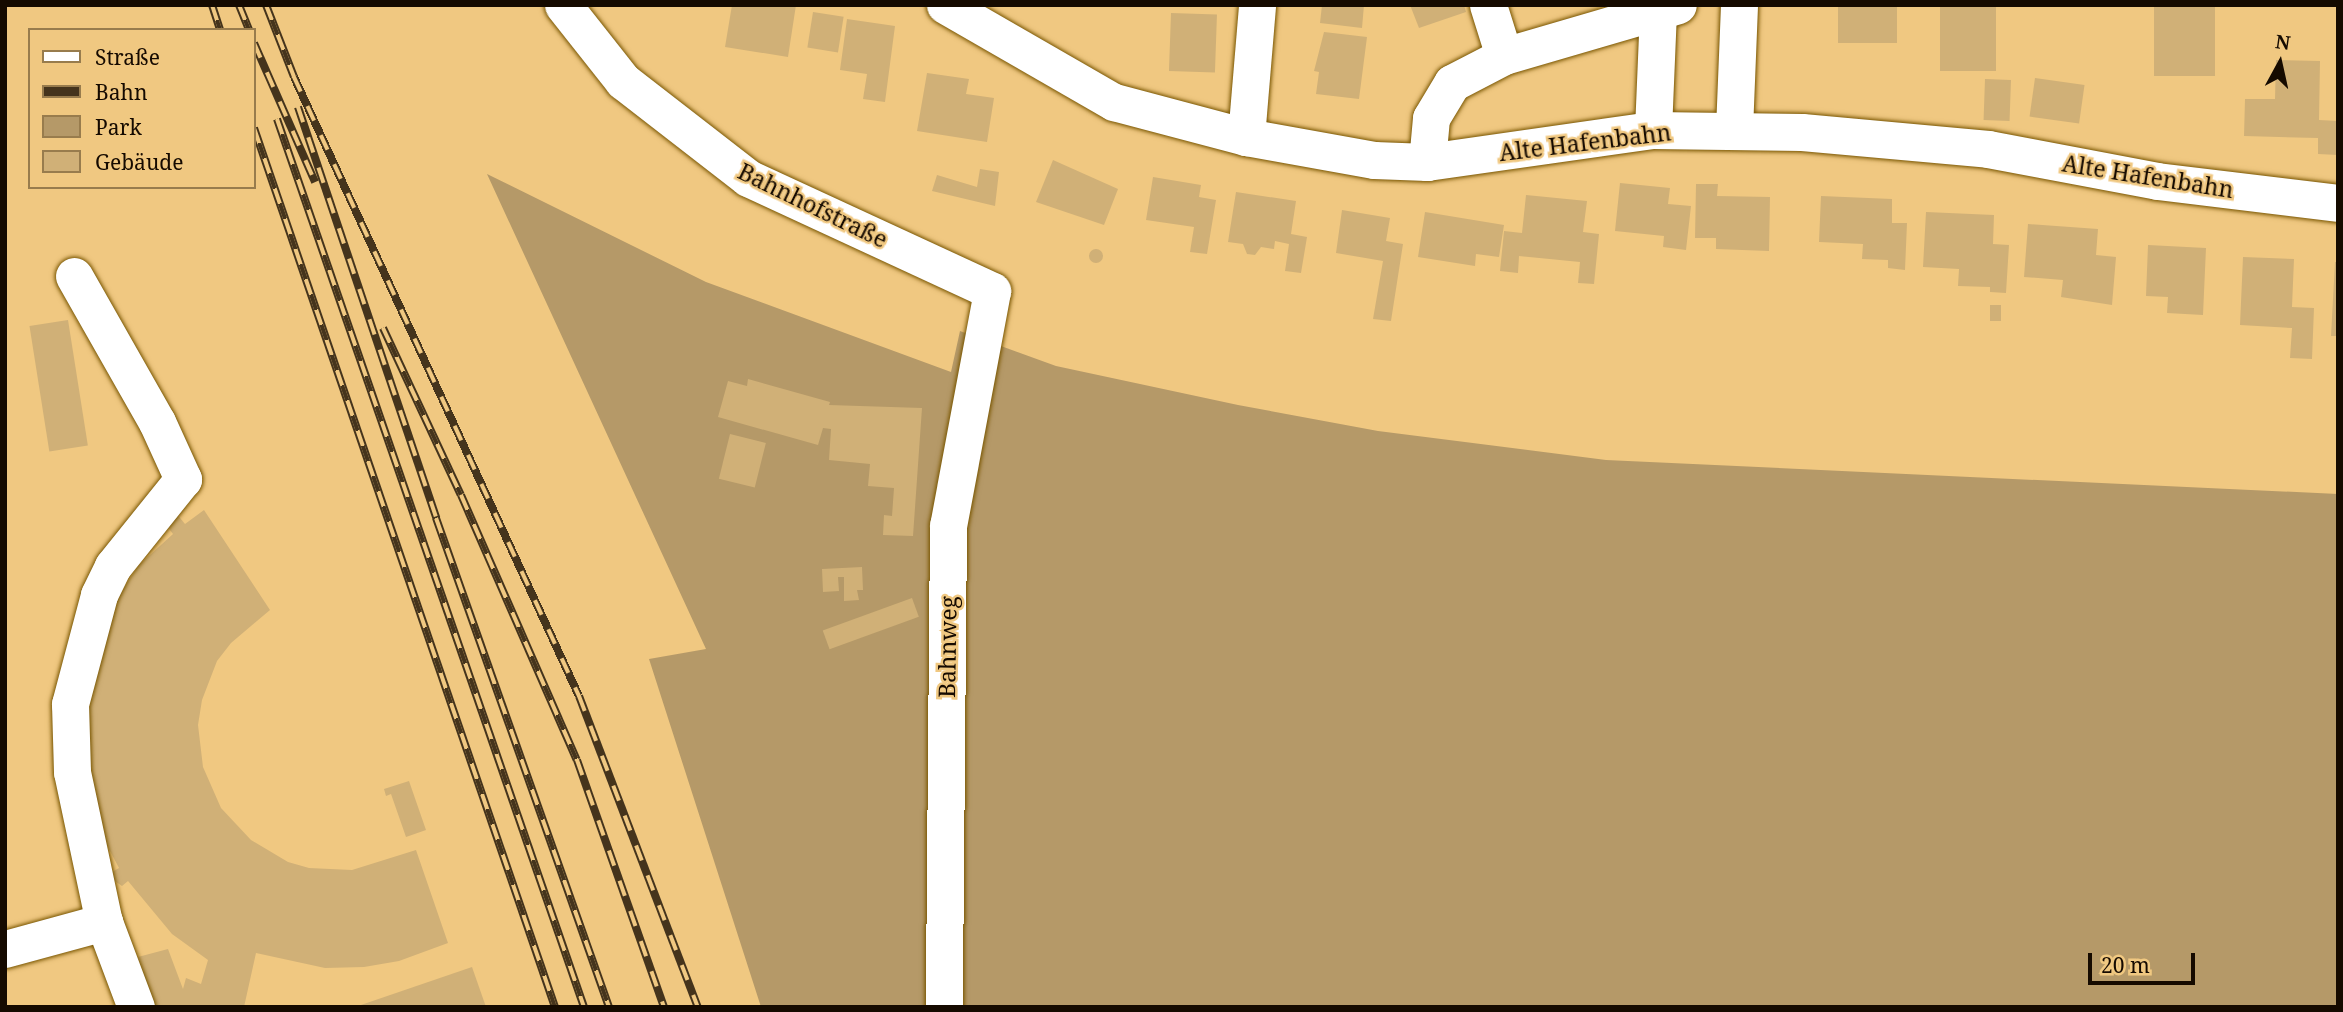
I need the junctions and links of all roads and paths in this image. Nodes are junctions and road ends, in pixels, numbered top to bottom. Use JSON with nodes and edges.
{"nodes":[{"id":1,"x":564,"y":5,"type":"edge"},
{"id":2,"x":945,"y":5,"type":"edge"},
{"id":3,"x":1257,"y":5,"type":"edge"},
{"id":4,"x":1488,"y":5,"type":"edge"},
{"id":5,"x":1739,"y":5,"type":"edge"},
{"id":6,"x":1668,"y":8,"type":"edge"},
{"id":7,"x":1504,"y":56,"type":"junction"},
{"id":8,"x":1653,"y":130,"type":"junction"},
{"id":9,"x":1734,"y":130,"type":"junction"},
{"id":10,"x":1246,"y":137,"type":"junction"},
{"id":11,"x":1427,"y":162,"type":"junction"},
{"id":12,"x":2338,"y":203,"type":"edge"},
{"id":13,"x":74,"y":276,"type":"dead end"},
{"id":14,"x":992,"y":291,"type":"joint"},
{"id":15,"x":104,"y":922,"type":"junction"},
{"id":16,"x":5,"y":949,"type":"edge"},
{"id":17,"x":136,"y":1007,"type":"edge"},
{"id":18,"x":944,"y":1007,"type":"edge"}],
"edges":[{"from":1,"to":14,"type":"street","name":"Bahnhofstraße"},
{"from":2,"to":10,"type":"street","name":"Alte Hafenbahn"},
{"from":3,"to":10,"type":"street"},
{"from":4,"to":7,"type":"street"},
{"from":5,"to":9,"type":"street"},
{"from":6,"to":7,"type":"street"},
{"from":6,"to":8,"type":"street"},
{"from":7,"to":11,"type":"street"},
{"from":8,"to":9,"type":"street","name":"Alte Hafenbahn"},
{"from":8,"to":11,"type":"street","name":"Alte Hafenbahn"},
{"from":9,"to":12,"type":"street","name":"Alte Hafenbahn"},
{"from":10,"to":11,"type":"street","name":"Alte Hafenbahn"},
{"from":13,"to":15,"type":"street"},
{"from":14,"to":18,"type":"street","name":"Bahnweg"},
{"from":15,"to":16,"type":"street"},
{"from":15,"to":17,"type":"street"}]}
